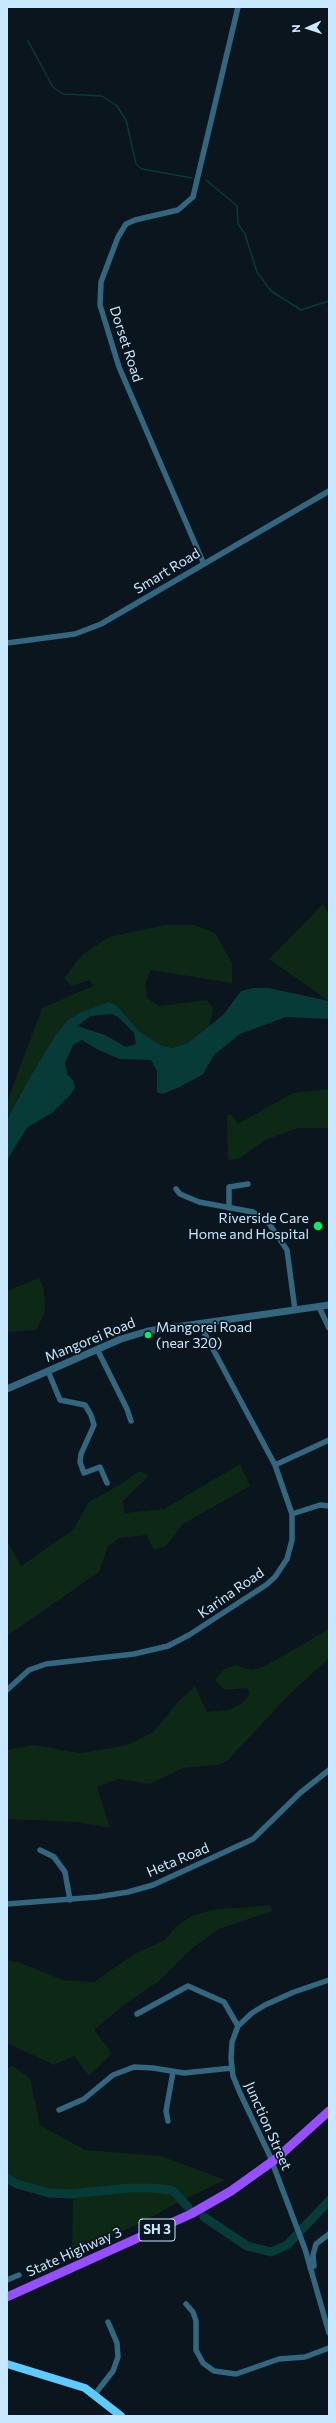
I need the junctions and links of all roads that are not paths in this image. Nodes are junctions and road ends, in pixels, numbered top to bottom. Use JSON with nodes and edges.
{"nodes":[{"id":1,"x":238,"y":7,"type":"edge"},
{"id":2,"x":329,"y":491,"type":"edge"},
{"id":3,"x":203,"y":562,"type":"junction"},
{"id":4,"x":7,"y":643,"type":"edge"},
{"id":5,"x":248,"y":1184,"type":"dead end"},
{"id":6,"x":176,"y":1189,"type":"dead end"},
{"id":7,"x":229,"y":1208,"type":"junction"},
{"id":8,"x":329,"y":1305,"type":"edge"},
{"id":9,"x":319,"y":1307,"type":"junction"},
{"id":10,"x":295,"y":1310,"type":"junction"},
{"id":11,"x":199,"y":1323,"type":"junction"},
{"id":12,"x":329,"y":1328,"type":"edge"},
{"id":13,"x":97,"y":1349,"type":"junction"},
{"id":14,"x":48,"y":1371,"type":"junction"},
{"id":15,"x":7,"y":1389,"type":"edge"},
{"id":16,"x":131,"y":1421,"type":"dead end"},
{"id":17,"x":329,"y":1440,"type":"edge"},
{"id":18,"x":275,"y":1465,"type":"junction"},
{"id":19,"x":107,"y":1482,"type":"dead end"},
{"id":20,"x":329,"y":1506,"type":"edge"},
{"id":21,"x":292,"y":1514,"type":"junction"},
{"id":22,"x":7,"y":1690,"type":"edge"},
{"id":23,"x":329,"y":1770,"type":"edge"},
{"id":24,"x":40,"y":1850,"type":"dead end"},
{"id":25,"x":70,"y":1900,"type":"junction"},
{"id":26,"x":7,"y":1904,"type":"edge"},
{"id":27,"x":329,"y":1980,"type":"edge"},
{"id":28,"x":137,"y":2014,"type":"dead end"},
{"id":29,"x":238,"y":2026,"type":"junction"},
{"id":30,"x":232,"y":2068,"type":"junction"},
{"id":31,"x":174,"y":2072,"type":"junction"},
{"id":32,"x":60,"y":2110,"type":"dead end"},
{"id":33,"x":329,"y":2111,"type":"edge"},
{"id":34,"x":168,"y":2121,"type":"dead end"},
{"id":35,"x":329,"y":2234,"type":"edge"},
{"id":36,"x":310,"y":2268,"type":"junction"},
{"id":37,"x":19,"y":2275,"type":"dead end"},
{"id":38,"x":7,"y":2280,"type":"edge"},
{"id":39,"x":7,"y":2297,"type":"edge"},
{"id":40,"x":186,"y":2304,"type":"dead end"},
{"id":41,"x":108,"y":2322,"type":"dead end"},
{"id":42,"x":329,"y":2333,"type":"edge"},
{"id":43,"x":329,"y":2348,"type":"edge"},
{"id":44,"x":7,"y":2364,"type":"edge"},
{"id":45,"x":95,"y":2394,"type":"junction"},
{"id":46,"x":121,"y":2416,"type":"edge"}],
"edges":[{"from":1,"to":3,"type":"street","name":"Dorset Road"},
{"from":2,"to":3,"type":"street","name":"Smart Road"},
{"from":3,"to":4,"type":"street","name":"Smart Road"},
{"from":5,"to":7,"type":"street"},
{"from":6,"to":7,"type":"street"},
{"from":7,"to":10,"type":"street"},
{"from":8,"to":9,"type":"street","name":"Mangorei Road"},
{"from":9,"to":10,"type":"street","name":"Mangorei Road"},
{"from":9,"to":12,"type":"street"},
{"from":10,"to":11,"type":"street","name":"Mangorei Road"},
{"from":11,"to":13,"type":"street","name":"Mangorei Road"},
{"from":11,"to":18,"type":"street","name":"Karina Road"},
{"from":13,"to":14,"type":"street","name":"Mangorei Road"},
{"from":13,"to":16,"type":"street"},
{"from":14,"to":15,"type":"street","name":"Mangorei Road"},
{"from":14,"to":19,"type":"street"},
{"from":17,"to":18,"type":"street"},
{"from":18,"to":21,"type":"street","name":"Karina Road"},
{"from":20,"to":21,"type":"street"},
{"from":21,"to":22,"type":"street","name":"Karina Road"},
{"from":23,"to":25,"type":"street","name":"Heta Road"},
{"from":24,"to":25,"type":"street"},
{"from":25,"to":26,"type":"street","name":"Heta Road"},
{"from":27,"to":29,"type":"street"},
{"from":28,"to":29,"type":"street"},
{"from":29,"to":30,"type":"street","name":"Junction Street"},
{"from":30,"to":31,"type":"street"},
{"from":30,"to":36,"type":"street","name":"Junction Street"},
{"from":31,"to":32,"type":"street"},
{"from":31,"to":34,"type":"street"},
{"from":33,"to":39,"type":"highway","name":"State Highway 3","number":"SH 3","bridge":true},
{"from":35,"to":36,"type":"street"},
{"from":36,"to":42,"type":"street","name":"Junction Street"},
{"from":37,"to":38,"type":"street"},
{"from":40,"to":43,"type":"street"},
{"from":41,"to":45,"type":"street"},
{"from":44,"to":45,"type":"main road"},
{"from":45,"to":46,"type":"main road"}]}
